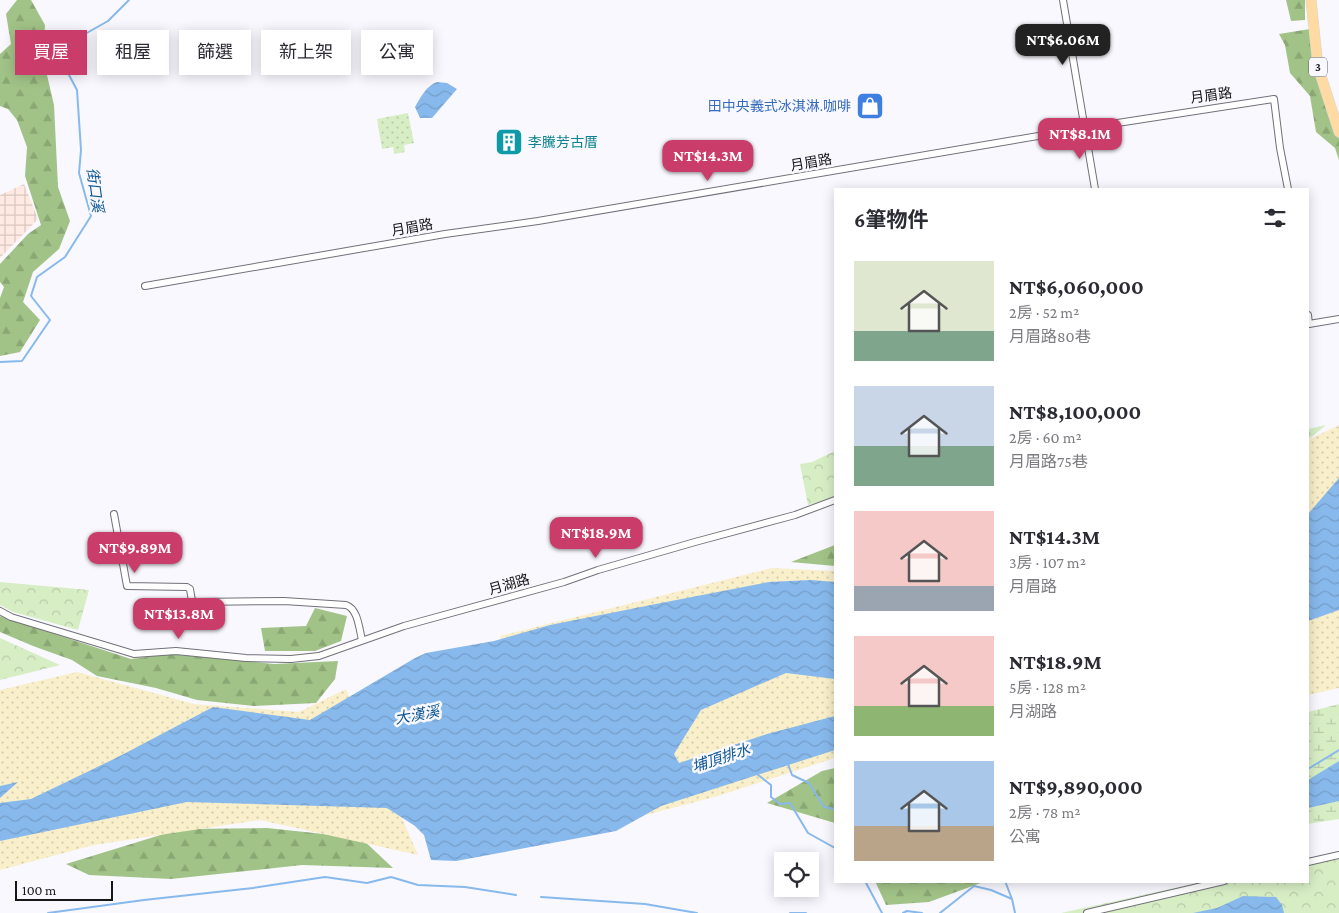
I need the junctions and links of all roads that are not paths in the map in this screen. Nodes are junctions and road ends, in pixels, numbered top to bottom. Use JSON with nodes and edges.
{"nodes":[{"id":1,"x":1063,"y":0,"type":"edge"},
{"id":2,"x":1311,"y":0,"type":"edge"},
{"id":3,"x":1316,"y":0,"type":"edge"},
{"id":4,"x":1339,"y":115,"type":"edge"},
{"id":5,"x":1085,"y":128,"type":"junction"},
{"id":6,"x":1339,"y":132,"type":"edge"},
{"id":7,"x":1095,"y":188,"type":"edge"},
{"id":8,"x":1288,"y":188,"type":"edge"},
{"id":9,"x":145,"y":286,"type":"dead end"},
{"id":10,"x":1339,"y":319,"type":"edge"},
{"id":11,"x":1309,"y":324,"type":"edge"},
{"id":12,"x":834,"y":500,"type":"edge"},
{"id":13,"x":114,"y":514,"type":"dead end"},
{"id":14,"x":0,"y":611,"type":"edge"},
{"id":15,"x":362,"y":640,"type":"junction"},
{"id":16,"x":1339,"y":855,"type":"edge"},
{"id":17,"x":1309,"y":862,"type":"edge"},
{"id":18,"x":1215,"y":883,"type":"edge"},
{"id":19,"x":1087,"y":913,"type":"edge"}],
"edges":[{"from":1,"to":5,"type":"street"},
{"from":2,"to":6,"type":"main road","number":"3"},
{"from":3,"to":4,"type":"main road","number":"3"},
{"from":5,"to":7,"type":"street"},
{"from":5,"to":8,"type":"street","name":"月眉路"},
{"from":5,"to":9,"type":"street","name":"月眉路"},
{"from":10,"to":11,"type":"street"},
{"from":12,"to":15,"type":"street","name":"月湖路"},
{"from":13,"to":15,"type":"street"},
{"from":14,"to":15,"type":"street","name":"月湖路"},
{"from":16,"to":17,"type":"street"},
{"from":18,"to":19,"type":"street"}]}
